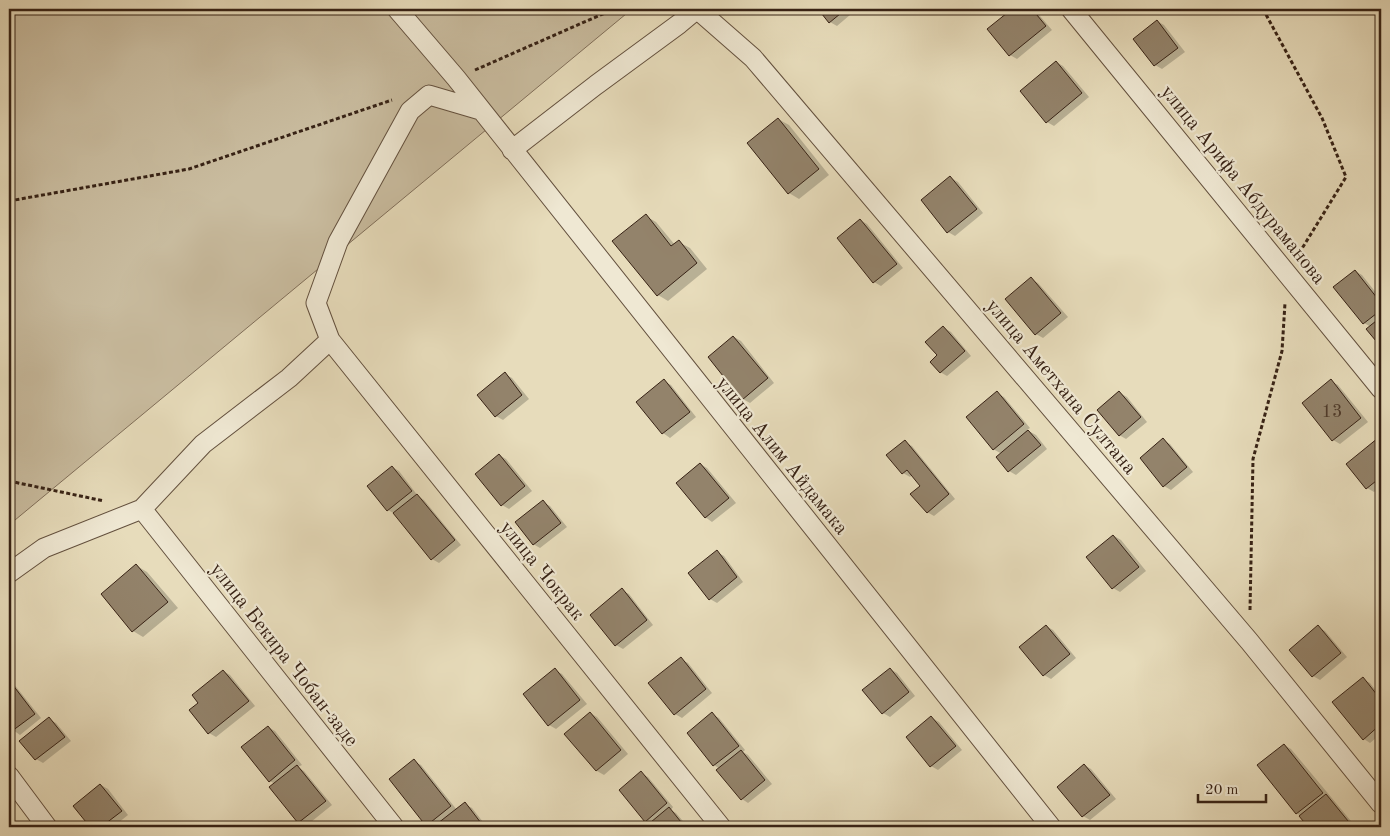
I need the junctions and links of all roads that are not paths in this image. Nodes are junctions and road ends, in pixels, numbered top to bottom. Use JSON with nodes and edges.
{"nodes":[{"id":1,"x":397,"y":9,"type":"edge"},
{"id":2,"x":697,"y":9,"type":"edge"},
{"id":3,"x":1072,"y":9,"type":"edge"},
{"id":4,"x":480,"y":110,"type":"junction"},
{"id":5,"x":512,"y":150,"type":"junction"},
{"id":6,"x":330,"y":340,"type":"junction"},
{"id":7,"x":1381,"y":389,"type":"edge"},
{"id":8,"x":142,"y":509,"type":"junction"},
{"id":9,"x":9,"y":573,"type":"edge"},
{"id":10,"x":9,"y":776,"type":"edge"},
{"id":11,"x":1381,"y":804,"type":"edge"},
{"id":12,"x":47,"y":827,"type":"edge"},
{"id":13,"x":394,"y":827,"type":"edge"},
{"id":14,"x":721,"y":827,"type":"edge"},
{"id":15,"x":1051,"y":827,"type":"edge"}],
"edges":[{"from":1,"to":4,"type":"street","name":"улица Алим Айдамака"},
{"from":2,"to":5,"type":"street"},
{"from":2,"to":11,"type":"street","name":"улица Аметхана Султана"},
{"from":3,"to":7,"type":"street","name":"улица Арифа Абдураманова"},
{"from":4,"to":5,"type":"street","name":"улица Алим Айдамака"},
{"from":4,"to":6,"type":"street","name":"улица Чокрак"},
{"from":5,"to":15,"type":"street","name":"улица Алим Айдамака"},
{"from":6,"to":8,"type":"street"},
{"from":6,"to":14,"type":"street","name":"улица Чокрак"},
{"from":8,"to":9,"type":"street"},
{"from":8,"to":13,"type":"street","name":"улица Бекира Чобан-заде"},
{"from":10,"to":12,"type":"street"}]}
